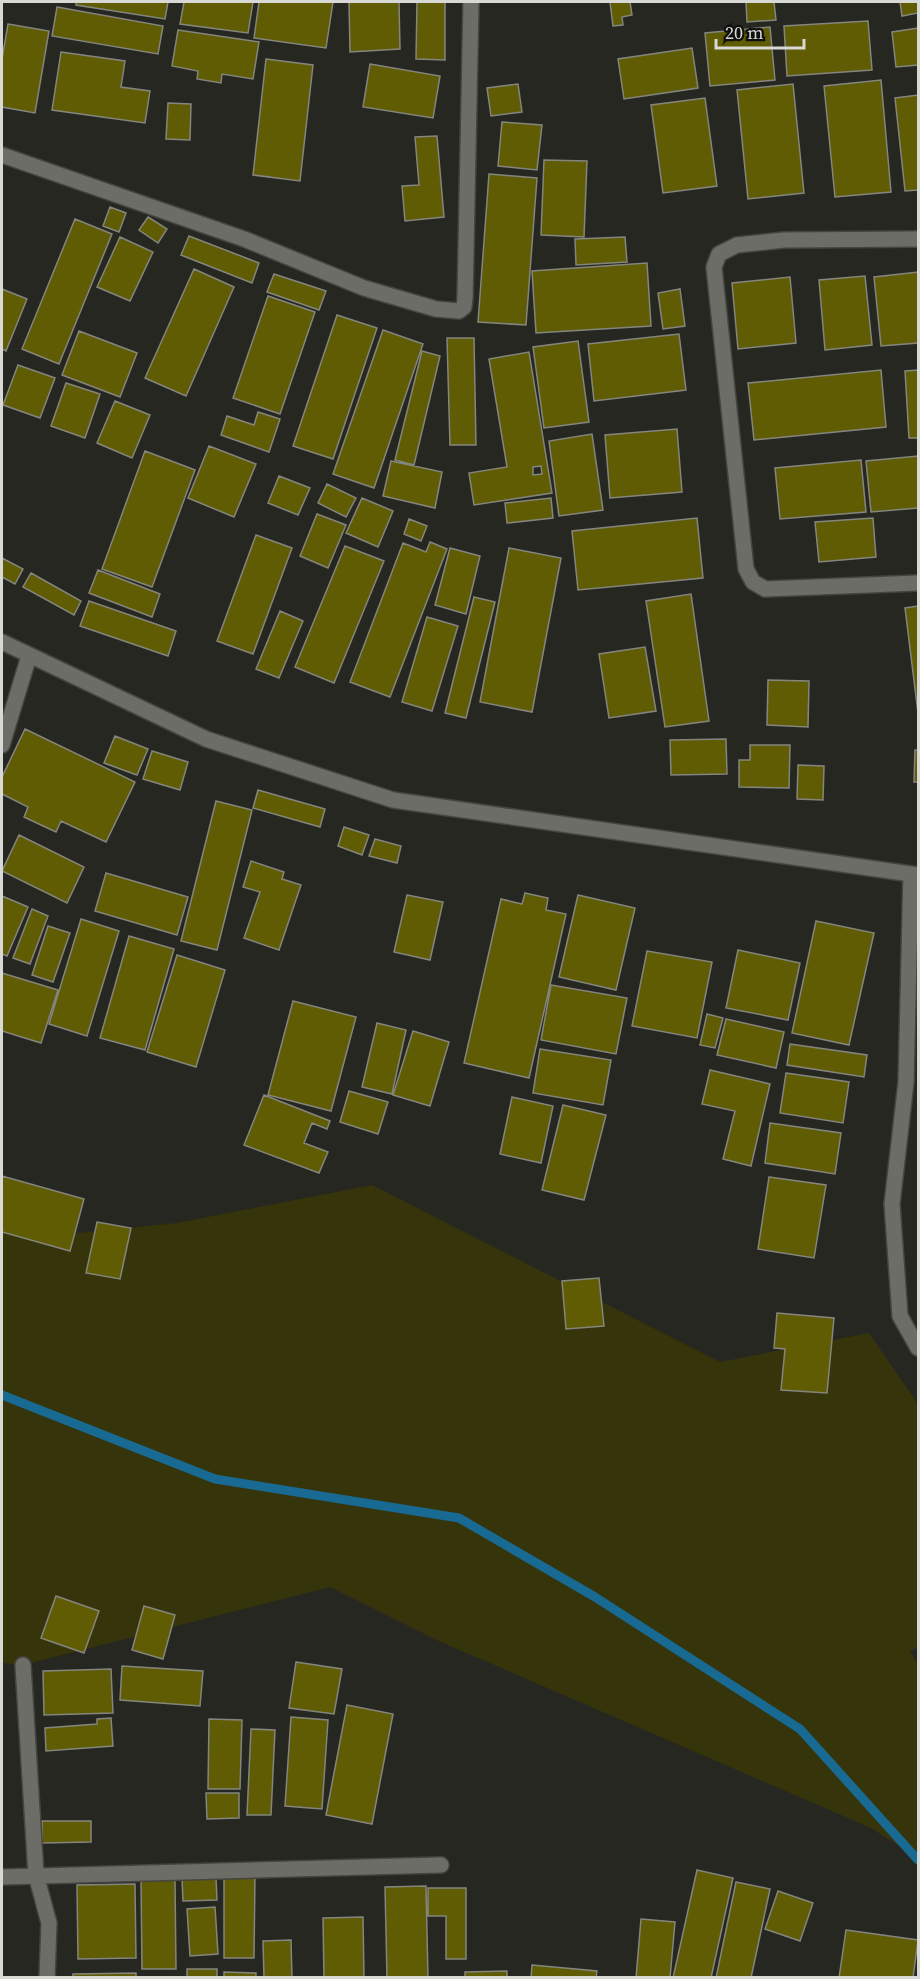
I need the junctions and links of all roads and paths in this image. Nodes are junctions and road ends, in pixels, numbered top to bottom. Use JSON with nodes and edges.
{"nodes":[{"id":1,"x":471,"y":2,"type":"edge"},
{"id":2,"x":2,"y":155,"type":"edge"},
{"id":3,"x":918,"y":239,"type":"edge"},
{"id":4,"x":918,"y":583,"type":"edge"},
{"id":5,"x":2,"y":642,"type":"edge"},
{"id":6,"x":29,"y":656,"type":"junction"},
{"id":7,"x":2,"y":745,"type":"edge"},
{"id":8,"x":915,"y":875,"type":"edge"},
{"id":9,"x":918,"y":1348,"type":"edge"},
{"id":10,"x":24,"y":1665,"type":"dead end"},
{"id":11,"x":441,"y":1865,"type":"dead end"},
{"id":12,"x":36,"y":1875,"type":"junction"},
{"id":13,"x":2,"y":1877,"type":"edge"},
{"id":14,"x":46,"y":1977,"type":"edge"}],
"edges":[{"from":1,"to":2,"type":"street"},
{"from":3,"to":4,"type":"street"},
{"from":5,"to":6,"type":"street"},
{"from":6,"to":7,"type":"street"},
{"from":6,"to":8,"type":"street"},
{"from":8,"to":9,"type":"street"},
{"from":10,"to":12,"type":"street"},
{"from":11,"to":12,"type":"street"},
{"from":12,"to":13,"type":"street"},
{"from":12,"to":14,"type":"street"}]}
